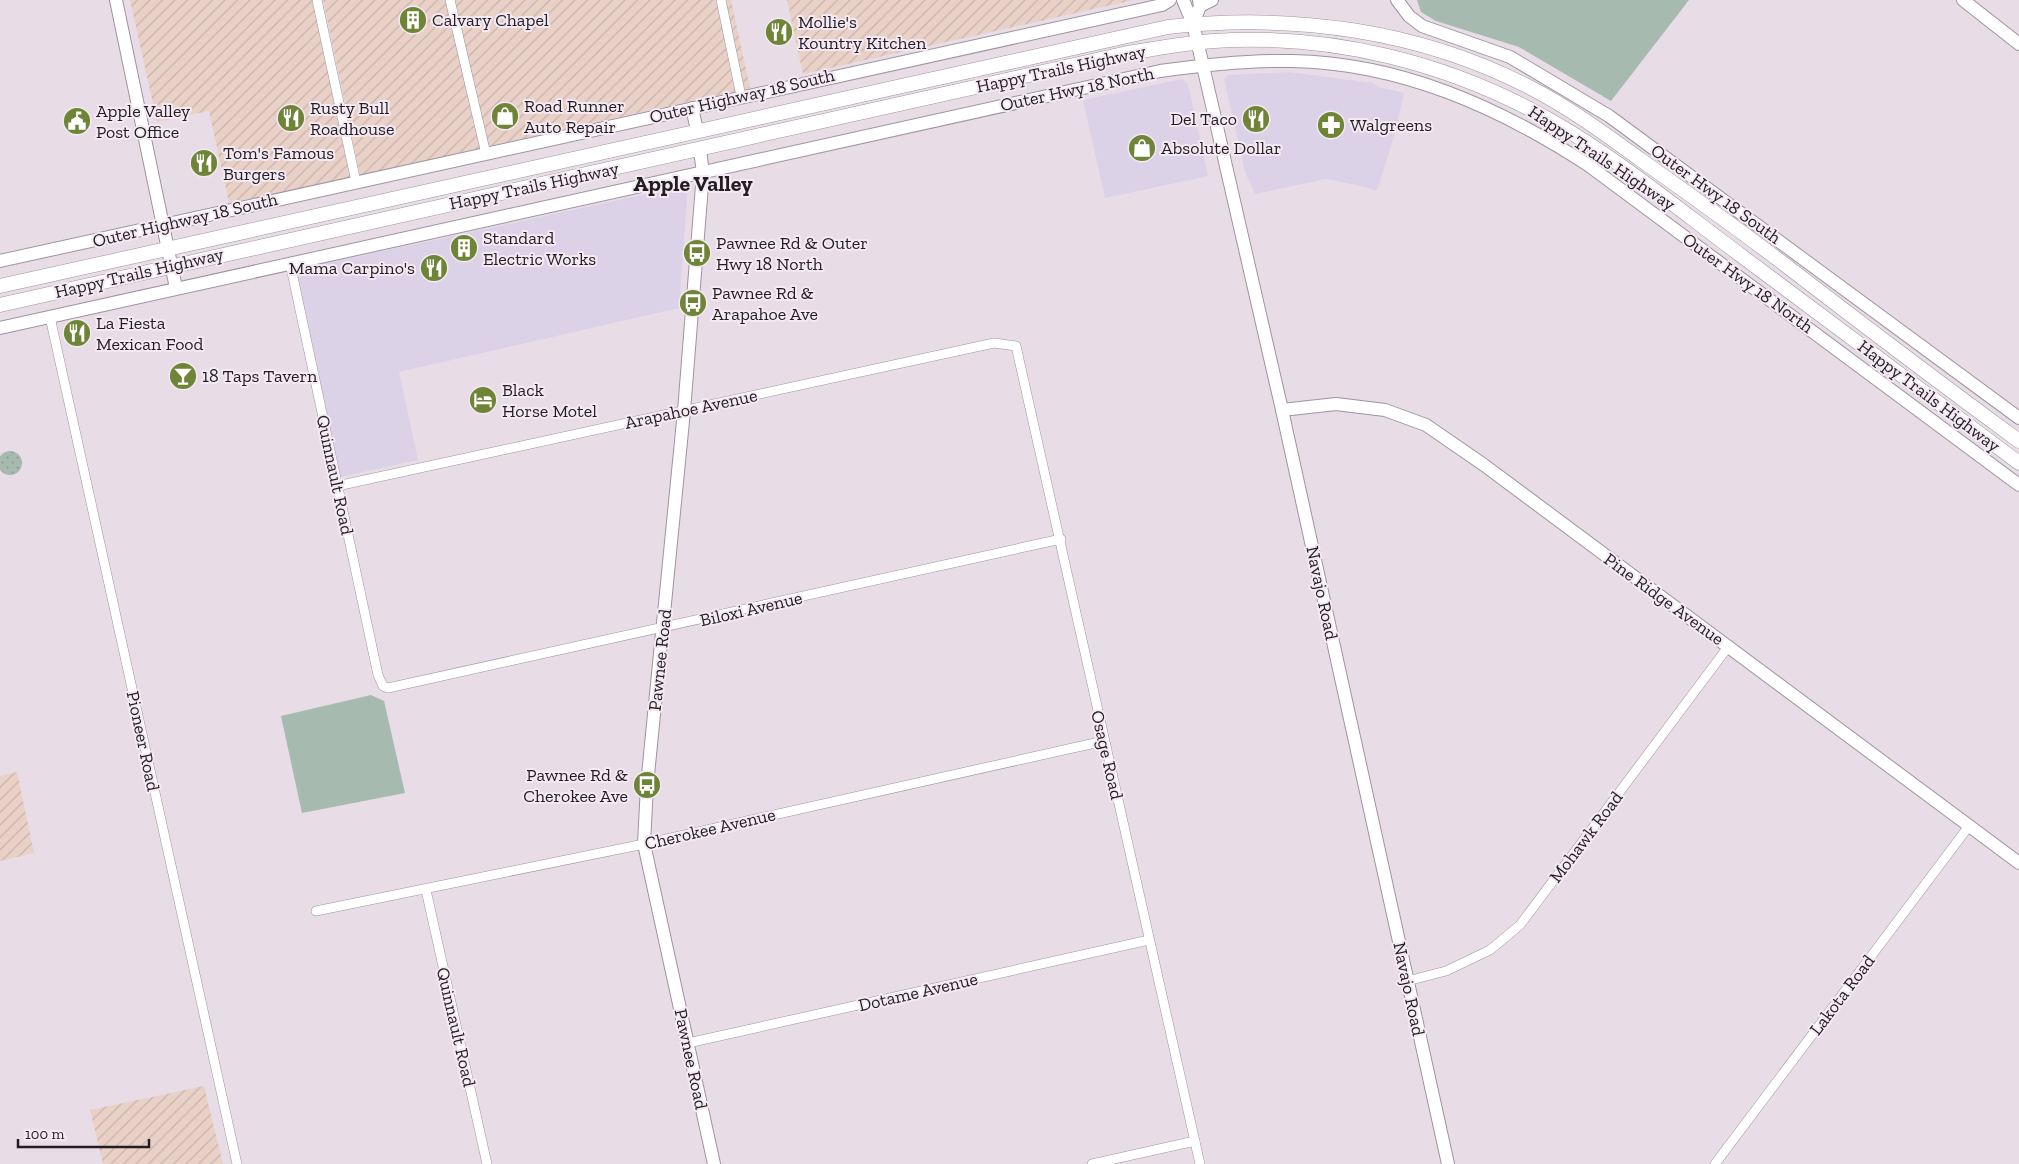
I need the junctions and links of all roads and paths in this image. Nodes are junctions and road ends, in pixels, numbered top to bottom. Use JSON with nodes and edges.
{"nodes":[{"id":1,"x":116,"y":0,"type":"edge"},
{"id":2,"x":317,"y":0,"type":"edge"},
{"id":3,"x":450,"y":0,"type":"edge"},
{"id":4,"x":720,"y":0,"type":"edge"},
{"id":5,"x":1212,"y":0,"type":"edge"},
{"id":6,"x":1397,"y":0,"type":"edge"},
{"id":7,"x":1963,"y":0,"type":"edge"},
{"id":8,"x":1166,"y":2,"type":"edge"},
{"id":9,"x":1199,"y":3,"type":"edge"},
{"id":10,"x":1184,"y":4,"type":"edge"},
{"id":11,"x":1193,"y":24,"type":"junction"},
{"id":12,"x":1197,"y":42,"type":"junction"},
{"id":13,"x":2019,"y":44,"type":"edge"},
{"id":14,"x":1203,"y":66,"type":"junction"},
{"id":15,"x":740,"y":96,"type":"junction"},
{"id":16,"x":807,"y":106,"type":"junction"},
{"id":17,"x":692,"y":108,"type":"junction"},
{"id":18,"x":697,"y":130,"type":"junction"},
{"id":19,"x":700,"y":150,"type":"junction"},
{"id":20,"x":486,"y":154,"type":"junction"},
{"id":21,"x":600,"y":171,"type":"junction"},
{"id":22,"x":703,"y":173,"type":"junction"},
{"id":23,"x":356,"y":182,"type":"junction"},
{"id":24,"x":164,"y":224,"type":"junction"},
{"id":25,"x":169,"y":248,"type":"junction"},
{"id":26,"x":0,"y":261,"type":"edge"},
{"id":27,"x":290,"y":263,"type":"junction"},
{"id":28,"x":172,"y":266,"type":"junction"},
{"id":29,"x":0,"y":286,"type":"edge"},
{"id":30,"x":176,"y":288,"type":"junction"},
{"id":31,"x":0,"y":305,"type":"edge"},
{"id":32,"x":50,"y":317,"type":"junction"},
{"id":33,"x":0,"y":328,"type":"edge"},
{"id":34,"x":1016,"y":346,"type":"joint"},
{"id":35,"x":1282,"y":410,"type":"junction"},
{"id":36,"x":684,"y":411,"type":"junction"},
{"id":37,"x":2019,"y":418,"type":"edge"},
{"id":38,"x":2019,"y":441,"type":"edge"},
{"id":39,"x":2019,"y":463,"type":"edge"},
{"id":40,"x":2019,"y":485,"type":"edge"},
{"id":41,"x":337,"y":486,"type":"junction"},
{"id":42,"x":1061,"y":539,"type":"junction"},
{"id":43,"x":663,"y":629,"type":"junction"},
{"id":44,"x":1728,"y":647,"type":"junction"},
{"id":45,"x":384,"y":686,"type":"joint"},
{"id":46,"x":1104,"y":742,"type":"junction"},
{"id":47,"x":1968,"y":826,"type":"junction"},
{"id":48,"x":644,"y":844,"type":"junction"},
{"id":49,"x":2019,"y":863,"type":"edge"},
{"id":50,"x":426,"y":890,"type":"junction"},
{"id":51,"x":316,"y":911,"type":"dead end"},
{"id":52,"x":1149,"y":940,"type":"junction"},
{"id":53,"x":1407,"y":981,"type":"junction"},
{"id":54,"x":688,"y":1043,"type":"junction"},
{"id":55,"x":1196,"y":1141,"type":"junction"},
{"id":56,"x":237,"y":1164,"type":"edge"},
{"id":57,"x":487,"y":1164,"type":"edge"},
{"id":58,"x":714,"y":1164,"type":"edge"},
{"id":59,"x":1092,"y":1164,"type":"edge"},
{"id":60,"x":1200,"y":1164,"type":"edge"},
{"id":61,"x":1448,"y":1164,"type":"edge"},
{"id":62,"x":1715,"y":1164,"type":"edge"}],
"edges":[{"from":1,"to":24,"type":"street"},
{"from":2,"to":23,"type":"street"},
{"from":3,"to":20,"type":"street"},
{"from":4,"to":15,"type":"street"},
{"from":5,"to":9,"type":"street"},
{"from":6,"to":37,"type":"street","name":"Outer Hwy 18 South"},
{"from":7,"to":13,"type":"street"},
{"from":8,"to":10,"type":"street"},
{"from":8,"to":15,"type":"street","name":"Outer Highway 18 South"},
{"from":9,"to":11,"type":"street"},
{"from":10,"to":11,"type":"street","name":"Navajo Road"},
{"from":11,"to":12,"type":"street","name":"Navajo Road"},
{"from":11,"to":16,"type":"main road","name":"Happy Trails Highway"},
{"from":11,"to":38,"type":"main road","name":"Happy Trails Highway"},
{"from":12,"to":14,"type":"street","name":"Navajo Road"},
{"from":12,"to":19,"type":"main road","name":"Happy Trails Highway"},
{"from":12,"to":39,"type":"main road","name":"Happy Trails Highway"},
{"from":14,"to":22,"type":"street","name":"Outer Hwy 18 North"},
{"from":14,"to":35,"type":"street","name":"Navajo Road"},
{"from":14,"to":40,"type":"street","name":"Outer Hwy 18 North"},
{"from":15,"to":17,"type":"street","name":"Outer Highway 18 South"},
{"from":16,"to":18,"type":"main road","name":"Happy Trails Highway"},
{"from":16,"to":19,"type":"main road"},
{"from":17,"to":18,"type":"street"},
{"from":17,"to":20,"type":"street","name":"Outer Highway 18 South"},
{"from":18,"to":21,"type":"main road"},
{"from":18,"to":25,"type":"main road","name":"Happy Trails Highway"},
{"from":19,"to":21,"type":"main road","name":"Happy Trails Highway"},
{"from":19,"to":22,"type":"street","name":"Pawnee Road"},
{"from":20,"to":23,"type":"street","name":"Outer Highway 18 South"},
{"from":21,"to":28,"type":"main road","name":"Happy Trails Highway"},
{"from":22,"to":27,"type":"street","name":"Outer Hwy 18 North"},
{"from":22,"to":36,"type":"street","name":"Pawnee Road"},
{"from":23,"to":24,"type":"street","name":"Outer Highway 18 South"},
{"from":24,"to":25,"type":"street"},
{"from":24,"to":26,"type":"street","name":"Outer Highway 18 South"},
{"from":25,"to":28,"type":"street"},
{"from":25,"to":29,"type":"main road","name":"Happy Trails Highway"},
{"from":27,"to":30,"type":"street","name":"Outer Hwy 18 North"},
{"from":27,"to":41,"type":"street","name":"Quinnault Road"},
{"from":28,"to":30,"type":"street"},
{"from":28,"to":31,"type":"main road","name":"Happy Trails Highway"},
{"from":30,"to":32,"type":"street","name":"Outer Hwy 18 North"},
{"from":32,"to":33,"type":"street","name":"Outer Hwy 18 North"},
{"from":32,"to":56,"type":"street","name":"Pioneer Road"},
{"from":34,"to":36,"type":"street","name":"Arapahoe Avenue"},
{"from":34,"to":42,"type":"street","name":"Osage Road"},
{"from":35,"to":44,"type":"street","name":"Pine Ridge Avenue"},
{"from":35,"to":53,"type":"street","name":"Navajo Road"},
{"from":36,"to":41,"type":"street","name":"Arapahoe Avenue"},
{"from":36,"to":43,"type":"street","name":"Pawnee Road"},
{"from":41,"to":45,"type":"street","name":"Quinnault Road"},
{"from":42,"to":43,"type":"street","name":"Biloxi Avenue"},
{"from":42,"to":46,"type":"street","name":"Osage Road"},
{"from":43,"to":45,"type":"street","name":"Biloxi Avenue"},
{"from":43,"to":48,"type":"street","name":"Pawnee Road"},
{"from":44,"to":47,"type":"street","name":"Pine Ridge Avenue"},
{"from":44,"to":53,"type":"street","name":"Mohawk Road"},
{"from":46,"to":48,"type":"street","name":"Cherokee Avenue"},
{"from":46,"to":52,"type":"street","name":"Osage Road"},
{"from":47,"to":49,"type":"street","name":"Pine Ridge Avenue"},
{"from":47,"to":62,"type":"street","name":"Lakota Road"},
{"from":48,"to":50,"type":"street","name":"Cherokee Avenue"},
{"from":48,"to":54,"type":"street","name":"Pawnee Road"},
{"from":50,"to":51,"type":"street","name":"Cherokee Avenue"},
{"from":50,"to":57,"type":"street","name":"Quinnault Road"},
{"from":52,"to":54,"type":"street","name":"Dotame Avenue"},
{"from":52,"to":55,"type":"street","name":"Osage Road"},
{"from":53,"to":61,"type":"street","name":"Navajo Road"},
{"from":54,"to":58,"type":"street","name":"Pawnee Road"},
{"from":55,"to":59,"type":"street"},
{"from":55,"to":60,"type":"street","name":"Osage Road"}]}
